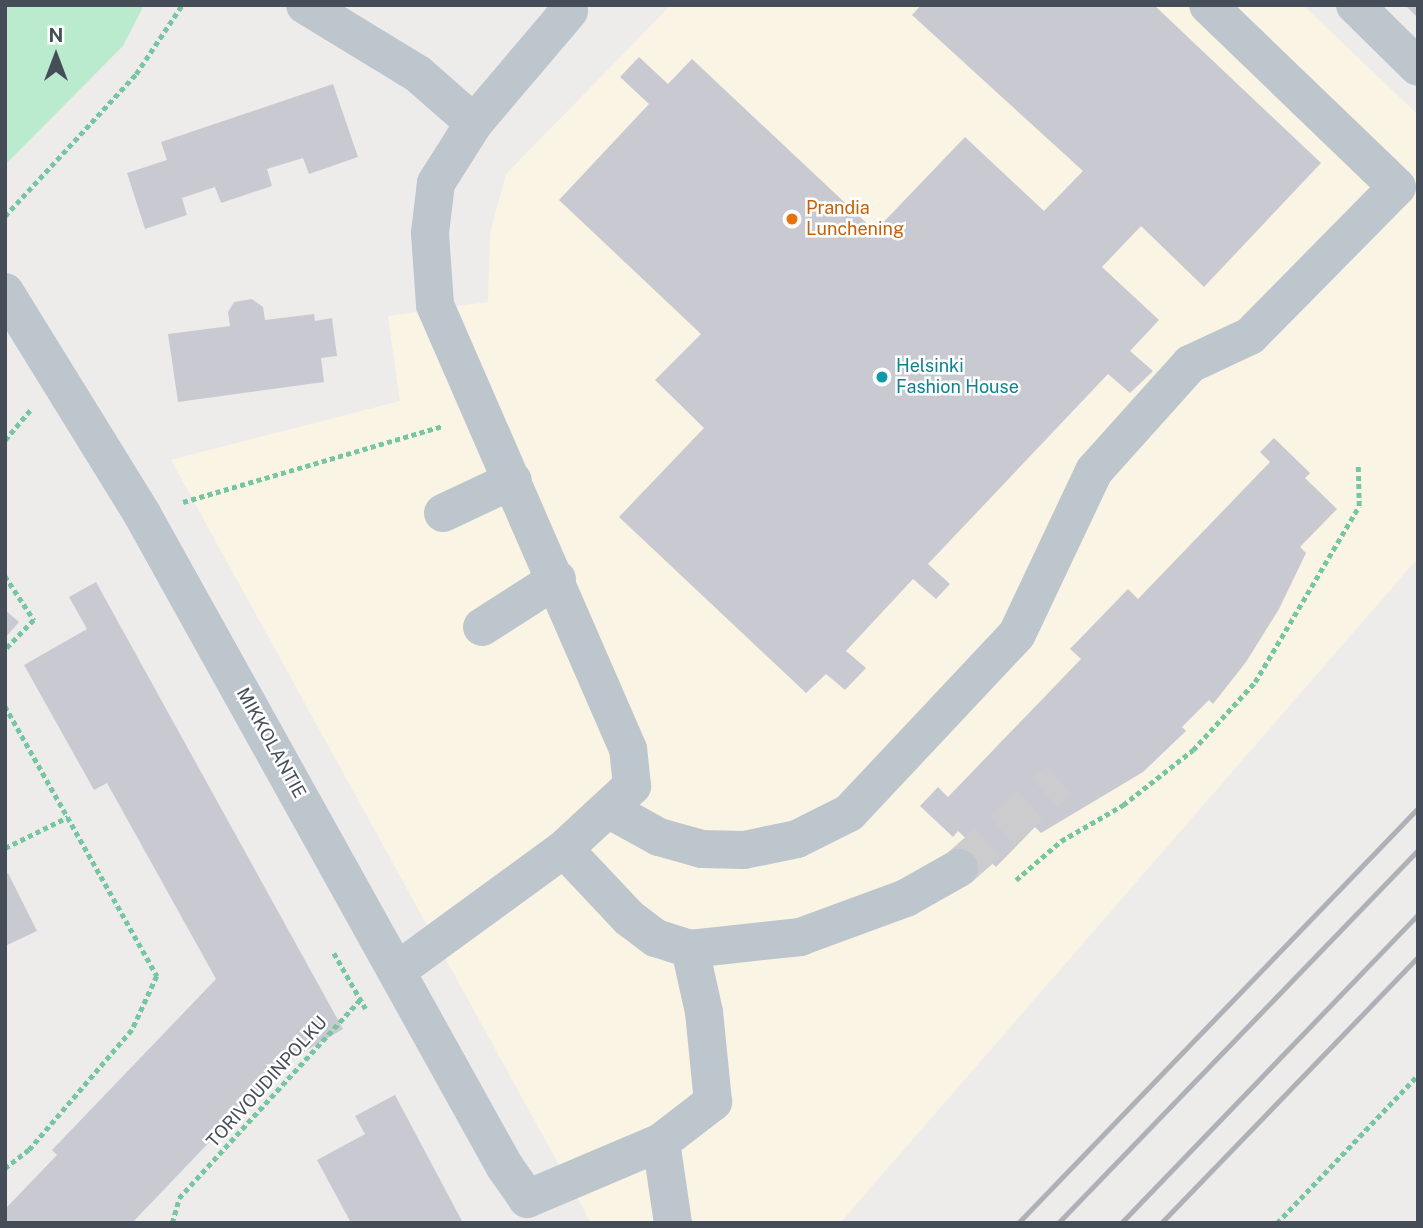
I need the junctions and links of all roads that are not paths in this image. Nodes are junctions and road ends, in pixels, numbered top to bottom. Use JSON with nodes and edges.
{"nodes":[{"id":1,"x":305,"y":5,"type":"edge"},
{"id":2,"x":1209,"y":5,"type":"edge"},
{"id":3,"x":1355,"y":5,"type":"edge"},
{"id":4,"x":569,"y":11,"type":"dead end"},
{"id":5,"x":1418,"y":67,"type":"edge"},
{"id":6,"x":474,"y":123,"type":"junction"},
{"id":7,"x":5,"y":292,"type":"edge"},
{"id":8,"x":504,"y":444,"type":"junction"},
{"id":9,"x":443,"y":513,"type":"dead end"},
{"id":10,"x":557,"y":579,"type":"junction"},
{"id":11,"x":482,"y":627,"type":"dead end"},
{"id":12,"x":610,"y":810,"type":"junction"},
{"id":13,"x":564,"y":849,"type":"junction"},
{"id":14,"x":959,"y":868,"type":"tunnel mouth"},
{"id":15,"x":690,"y":949,"type":"junction"},
{"id":16,"x":398,"y":970,"type":"junction"},
{"id":17,"x":661,"y":1142,"type":"junction"},
{"id":18,"x":673,"y":1223,"type":"edge"}],
"edges":[{"from":1,"to":6,"type":"street"},
{"from":2,"to":12,"type":"street"},
{"from":3,"to":5,"type":"street"},
{"from":4,"to":6,"type":"street"},
{"from":6,"to":8,"type":"street"},
{"from":7,"to":16,"type":"street","name":"MIKKOLANTIE"},
{"from":8,"to":9,"type":"street"},
{"from":8,"to":10,"type":"street"},
{"from":10,"to":11,"type":"street"},
{"from":10,"to":12,"type":"street"},
{"from":12,"to":13,"type":"street"},
{"from":13,"to":15,"type":"street"},
{"from":13,"to":16,"type":"street"},
{"from":14,"to":15,"type":"street"},
{"from":15,"to":17,"type":"street"},
{"from":16,"to":17,"type":"street","name":"MIKKOLANTIE"},
{"from":17,"to":18,"type":"street"}]}
